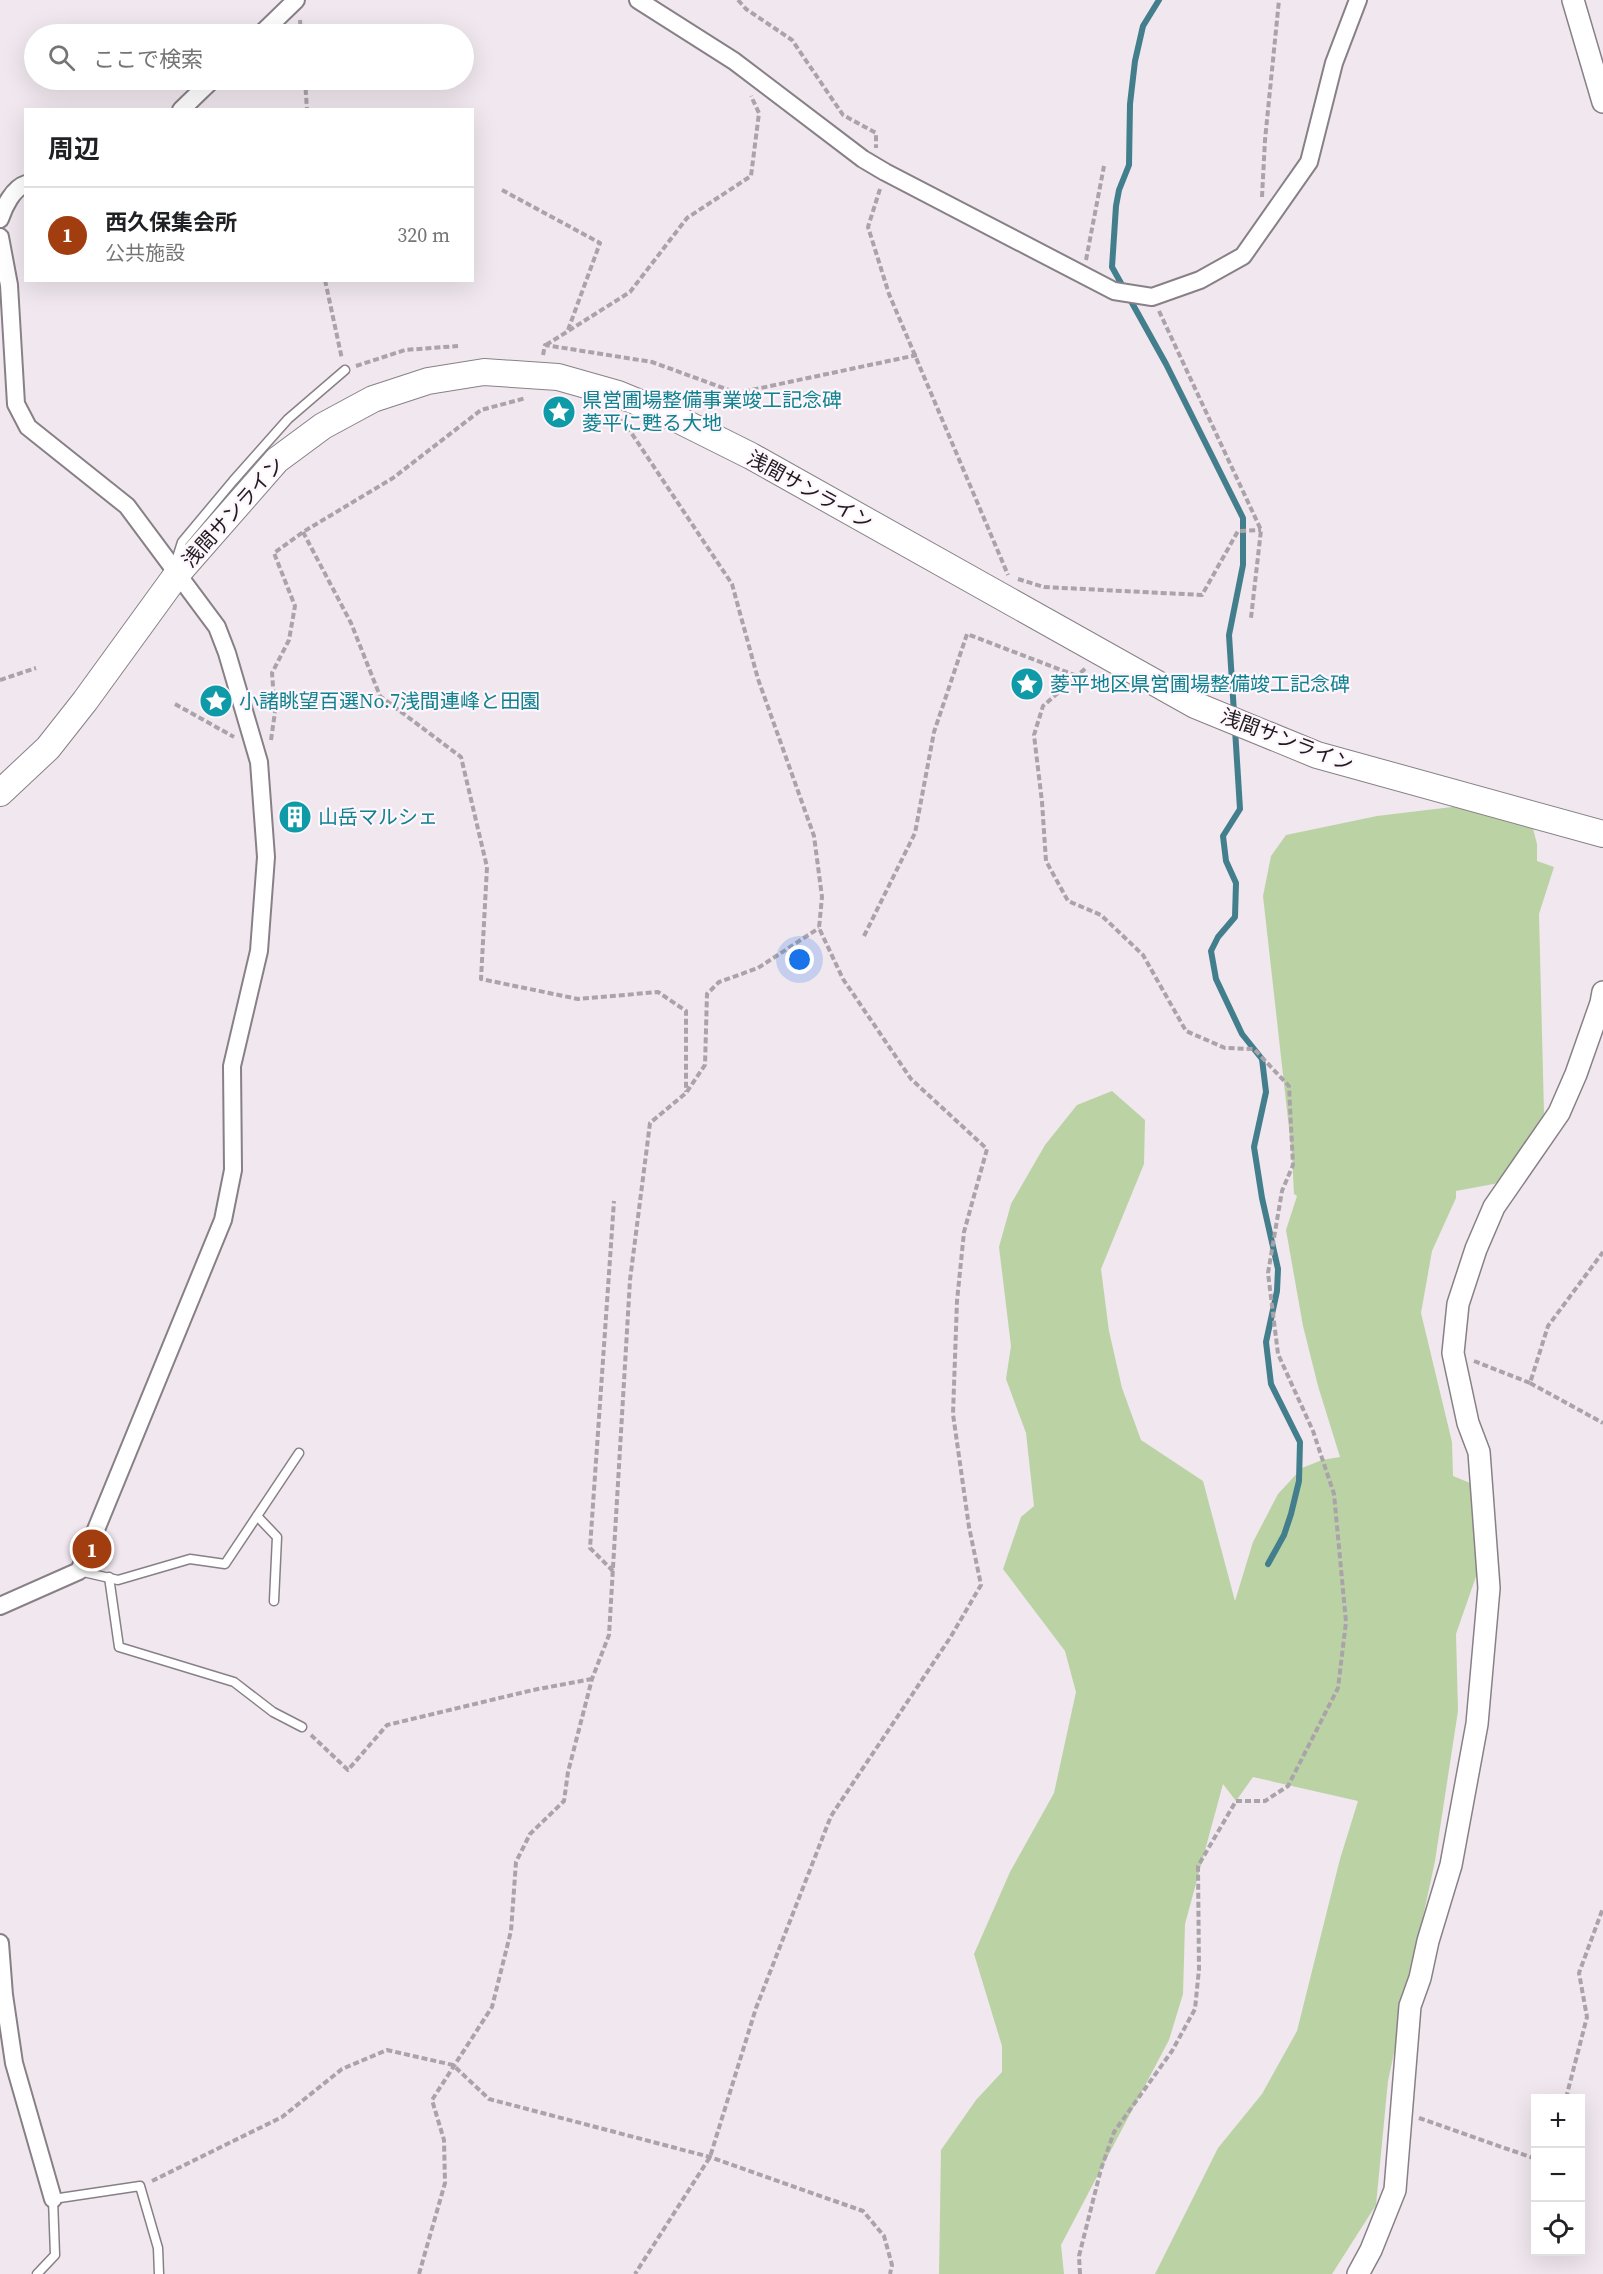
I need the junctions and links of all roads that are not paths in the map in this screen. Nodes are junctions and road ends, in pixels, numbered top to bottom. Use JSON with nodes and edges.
{"nodes":[{"id":1,"x":296,"y":0,"type":"edge"},
{"id":2,"x":638,"y":0,"type":"edge"},
{"id":3,"x":1358,"y":0,"type":"edge"},
{"id":4,"x":1573,"y":0,"type":"edge"},
{"id":5,"x":271,"y":24,"type":"edge"},
{"id":6,"x":202,"y":90,"type":"edge"},
{"id":7,"x":1603,"y":102,"type":"edge"},
{"id":8,"x":183,"y":108,"type":"edge"},
{"id":9,"x":24,"y":184,"type":"edge"},
{"id":10,"x":0,"y":219,"type":"edge"},
{"id":11,"x":0,"y":237,"type":"edge"},
{"id":12,"x":345,"y":370,"type":"road end"},
{"id":13,"x":176,"y":570,"type":"junction"},
{"id":14,"x":0,"y":793,"type":"edge"},
{"id":15,"x":1603,"y":834,"type":"edge"},
{"id":16,"x":1603,"y":992,"type":"edge"},
{"id":17,"x":299,"y":1453,"type":"dead end"},
{"id":18,"x":257,"y":1516,"type":"junction"},
{"id":19,"x":79,"y":1570,"type":"junction"},
{"id":20,"x":109,"y":1577,"type":"junction"},
{"id":21,"x":274,"y":1600,"type":"dead end"},
{"id":22,"x":0,"y":1606,"type":"edge"},
{"id":23,"x":302,"y":1728,"type":"road end"},
{"id":24,"x":0,"y":1943,"type":"edge"},
{"id":25,"x":53,"y":2199,"type":"junction"},
{"id":26,"x":37,"y":2274,"type":"edge"},
{"id":27,"x":159,"y":2274,"type":"edge"},
{"id":28,"x":1358,"y":2274,"type":"edge"}],
"edges":[{"from":1,"to":5,"type":"street"},
{"from":2,"to":3,"type":"street"},
{"from":4,"to":7,"type":"street"},
{"from":6,"to":8,"type":"street"},
{"from":9,"to":10,"type":"street"},
{"from":11,"to":13,"type":"street"},
{"from":12,"to":13,"type":"lane"},
{"from":13,"to":14,"type":"main road","name":"浅間サンライン"},
{"from":13,"to":15,"type":"main road","name":"浅間サンライン"},
{"from":13,"to":19,"type":"street"},
{"from":16,"to":28,"type":"street"},
{"from":17,"to":18,"type":"lane"},
{"from":18,"to":20,"type":"lane"},
{"from":18,"to":21,"type":"lane"},
{"from":19,"to":20,"type":"lane"},
{"from":19,"to":22,"type":"street"},
{"from":20,"to":23,"type":"lane"},
{"from":24,"to":25,"type":"street"},
{"from":25,"to":26,"type":"lane"},
{"from":25,"to":27,"type":"lane"}]}
